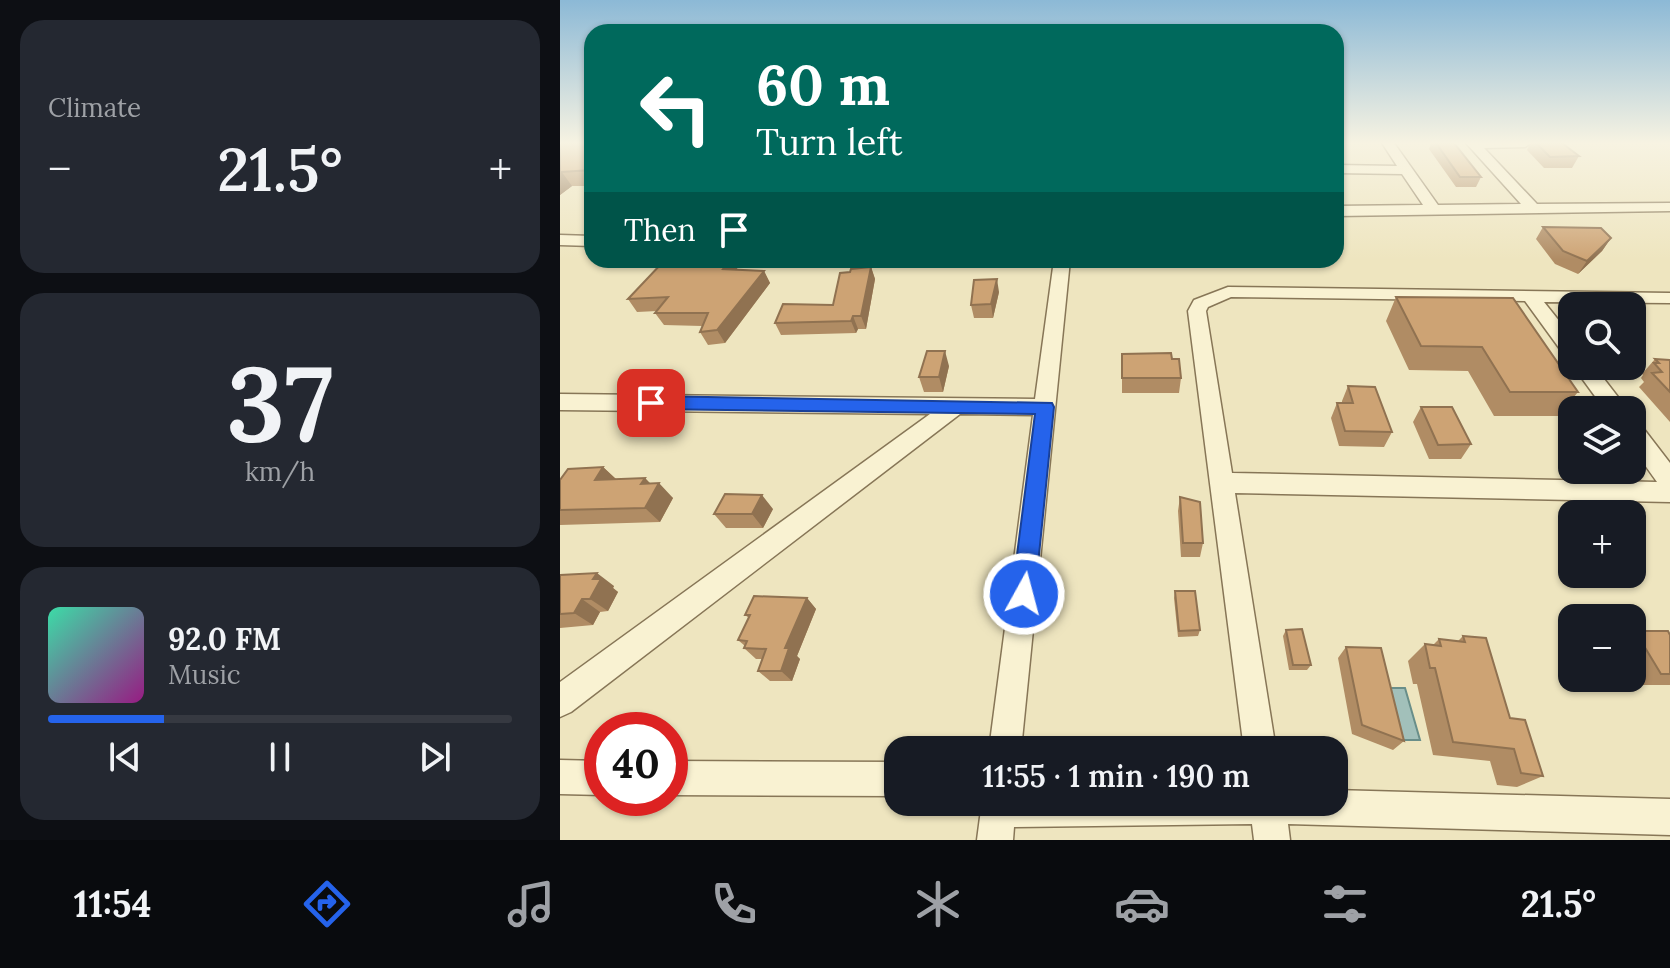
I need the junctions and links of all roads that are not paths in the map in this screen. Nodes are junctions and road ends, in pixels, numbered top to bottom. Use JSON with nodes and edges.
{"nodes":[{"id":1,"x":1415,"y":182,"type":"edge"},
{"id":2,"x":1509,"y":182,"type":"edge"},
{"id":3,"x":1670,"y":207,"type":"edge"},
{"id":4,"x":1533,"y":209,"type":"junction"},
{"id":5,"x":1434,"y":210,"type":"junction"},
{"id":6,"x":1344,"y":211,"type":"edge"},
{"id":7,"x":560,"y":240,"type":"edge"},
{"id":8,"x":584,"y":241,"type":"edge"},
{"id":9,"x":1061,"y":268,"type":"edge"},
{"id":10,"x":1530,"y":296,"type":"junction"},
{"id":11,"x":1670,"y":298,"type":"edge"},
{"id":12,"x":1558,"y":333,"type":"edge"},
{"id":13,"x":1594,"y":380,"type":"edge"},
{"id":14,"x":1606,"y":396,"type":"edge"},
{"id":15,"x":560,"y":402,"type":"edge"},
{"id":16,"x":956,"y":406,"type":"junction"},
{"id":17,"x":1045,"y":407,"type":"junction"},
{"id":18,"x":1646,"y":449,"type":"edge"},
{"id":19,"x":1670,"y":481,"type":"edge"},
{"id":20,"x":1224,"y":483,"type":"junction"},
{"id":21,"x":1670,"y":492,"type":"edge"},
{"id":22,"x":560,"y":701,"type":"edge"},
{"id":23,"x":1007,"y":736,"type":"edge"},
{"id":24,"x":1258,"y":736,"type":"edge"},
{"id":25,"x":560,"y":777,"type":"edge"},
{"id":26,"x":584,"y":778,"type":"edge"},
{"id":27,"x":688,"y":778,"type":"edge"},
{"id":28,"x":884,"y":779,"type":"edge"},
{"id":29,"x":1269,"y":816,"type":"edge"},
{"id":30,"x":997,"y":817,"type":"edge"},
{"id":31,"x":1670,"y":817,"type":"edge"}],
"edges":[{"from":1,"to":5,"type":"street"},
{"from":2,"to":4,"type":"street"},
{"from":3,"to":4,"type":"street"},
{"from":4,"to":5,"type":"street"},
{"from":5,"to":6,"type":"street"},
{"from":7,"to":8,"type":"street"},
{"from":9,"to":17,"type":"street"},
{"from":10,"to":11,"type":"street"},
{"from":10,"to":12,"type":"street"},
{"from":10,"to":20,"type":"street"},
{"from":13,"to":14,"type":"street"},
{"from":15,"to":16,"type":"street"},
{"from":16,"to":17,"type":"street"},
{"from":16,"to":22,"type":"street"},
{"from":17,"to":23,"type":"street"},
{"from":18,"to":19,"type":"street"},
{"from":20,"to":21,"type":"street"},
{"from":20,"to":24,"type":"street"},
{"from":25,"to":26,"type":"street"},
{"from":27,"to":28,"type":"street"},
{"from":29,"to":30,"type":"street"},
{"from":29,"to":31,"type":"street"}]}
